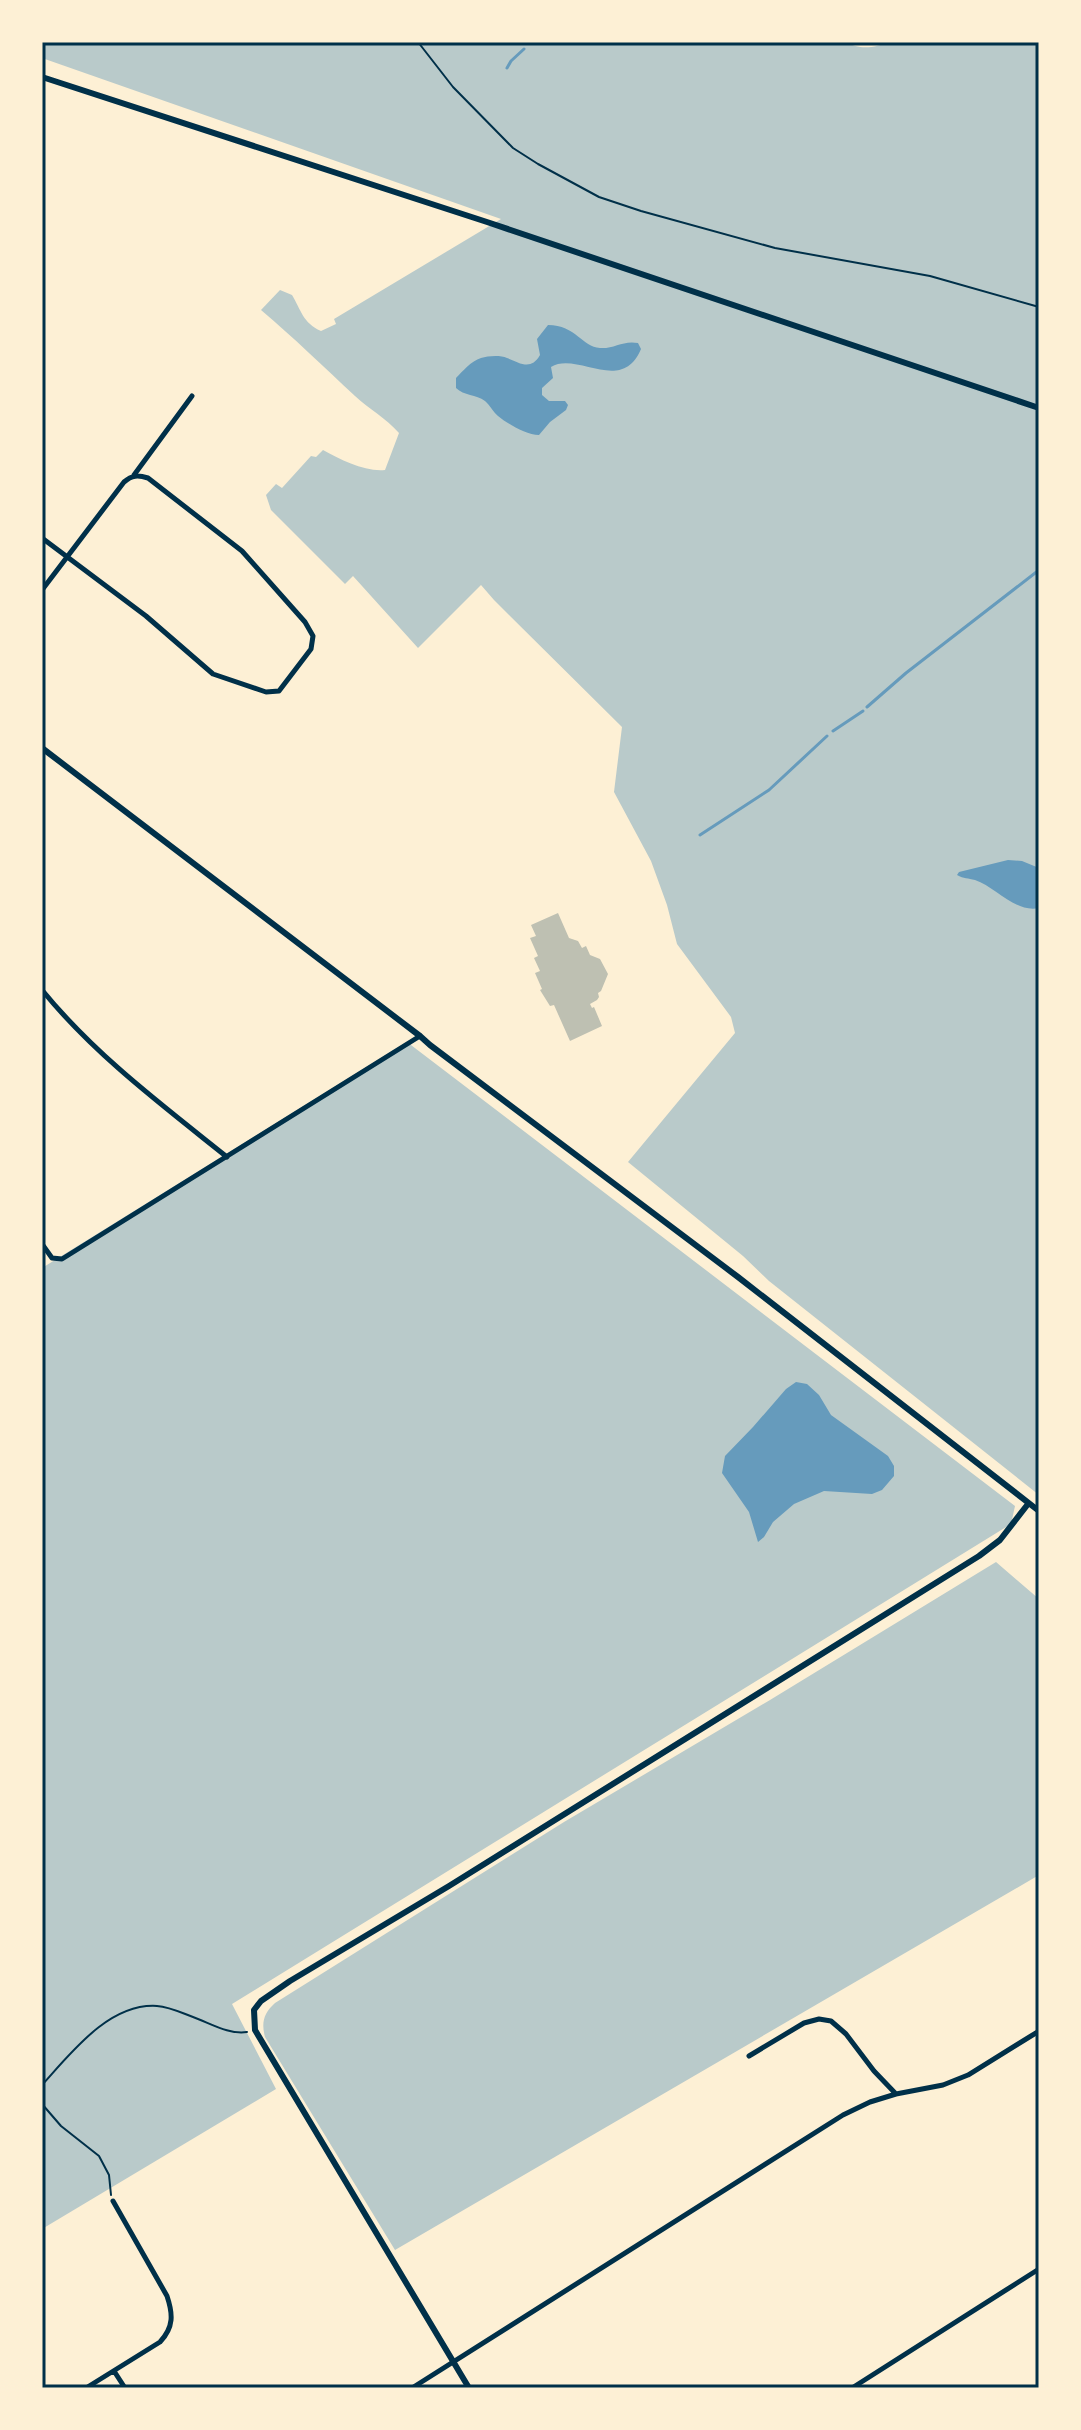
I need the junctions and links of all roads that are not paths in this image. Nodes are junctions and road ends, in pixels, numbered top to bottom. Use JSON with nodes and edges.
{"nodes":[{"id":1,"x":42,"y":77,"type":"edge"},
{"id":2,"x":192,"y":396,"type":"dead end"},
{"id":3,"x":1039,"y":408,"type":"edge"},
{"id":4,"x":134,"y":476,"type":"junction"},
{"id":5,"x":42,"y":538,"type":"edge"},
{"id":6,"x":66,"y":556,"type":"junction"},
{"id":7,"x":42,"y":590,"type":"edge"},
{"id":8,"x":42,"y":748,"type":"edge"},
{"id":9,"x":42,"y":990,"type":"edge"},
{"id":10,"x":420,"y":1036,"type":"junction"},
{"id":11,"x":227,"y":1157,"type":"junction"},
{"id":12,"x":42,"y":1244,"type":"edge"},
{"id":13,"x":1028,"y":1504,"type":"junction"},
{"id":14,"x":1039,"y":1511,"type":"edge"},
{"id":15,"x":1039,"y":2031,"type":"edge"},
{"id":16,"x":749,"y":2056,"type":"dead end"},
{"id":17,"x":896,"y":2094,"type":"junction"},
{"id":18,"x":113,"y":2201,"type":"road end"},
{"id":19,"x":1039,"y":2269,"type":"edge"},
{"id":20,"x":453,"y":2361,"type":"junction"},
{"id":21,"x":114,"y":2371,"type":"junction"},
{"id":22,"x":86,"y":2388,"type":"edge"},
{"id":23,"x":125,"y":2388,"type":"edge"},
{"id":24,"x":412,"y":2388,"type":"edge"},
{"id":25,"x":469,"y":2388,"type":"edge"},
{"id":26,"x":852,"y":2388,"type":"edge"}],
"edges":[{"from":1,"to":3,"type":"main road"},
{"from":2,"to":4,"type":"street"},
{"from":4,"to":6,"type":"street"},
{"from":4,"to":6,"type":"street"},
{"from":5,"to":6,"type":"street"},
{"from":6,"to":7,"type":"street"},
{"from":8,"to":10,"type":"main road"},
{"from":9,"to":11,"type":"street"},
{"from":10,"to":11,"type":"street"},
{"from":10,"to":13,"type":"main road"},
{"from":11,"to":12,"type":"street"},
{"from":13,"to":14,"type":"main road"},
{"from":13,"to":20,"type":"main road"},
{"from":15,"to":17,"type":"street"},
{"from":16,"to":17,"type":"street"},
{"from":17,"to":20,"type":"street"},
{"from":18,"to":21,"type":"street"},
{"from":19,"to":26,"type":"street"},
{"from":20,"to":24,"type":"street"},
{"from":20,"to":25,"type":"main road"},
{"from":21,"to":22,"type":"street"},
{"from":21,"to":23,"type":"street"}]}
